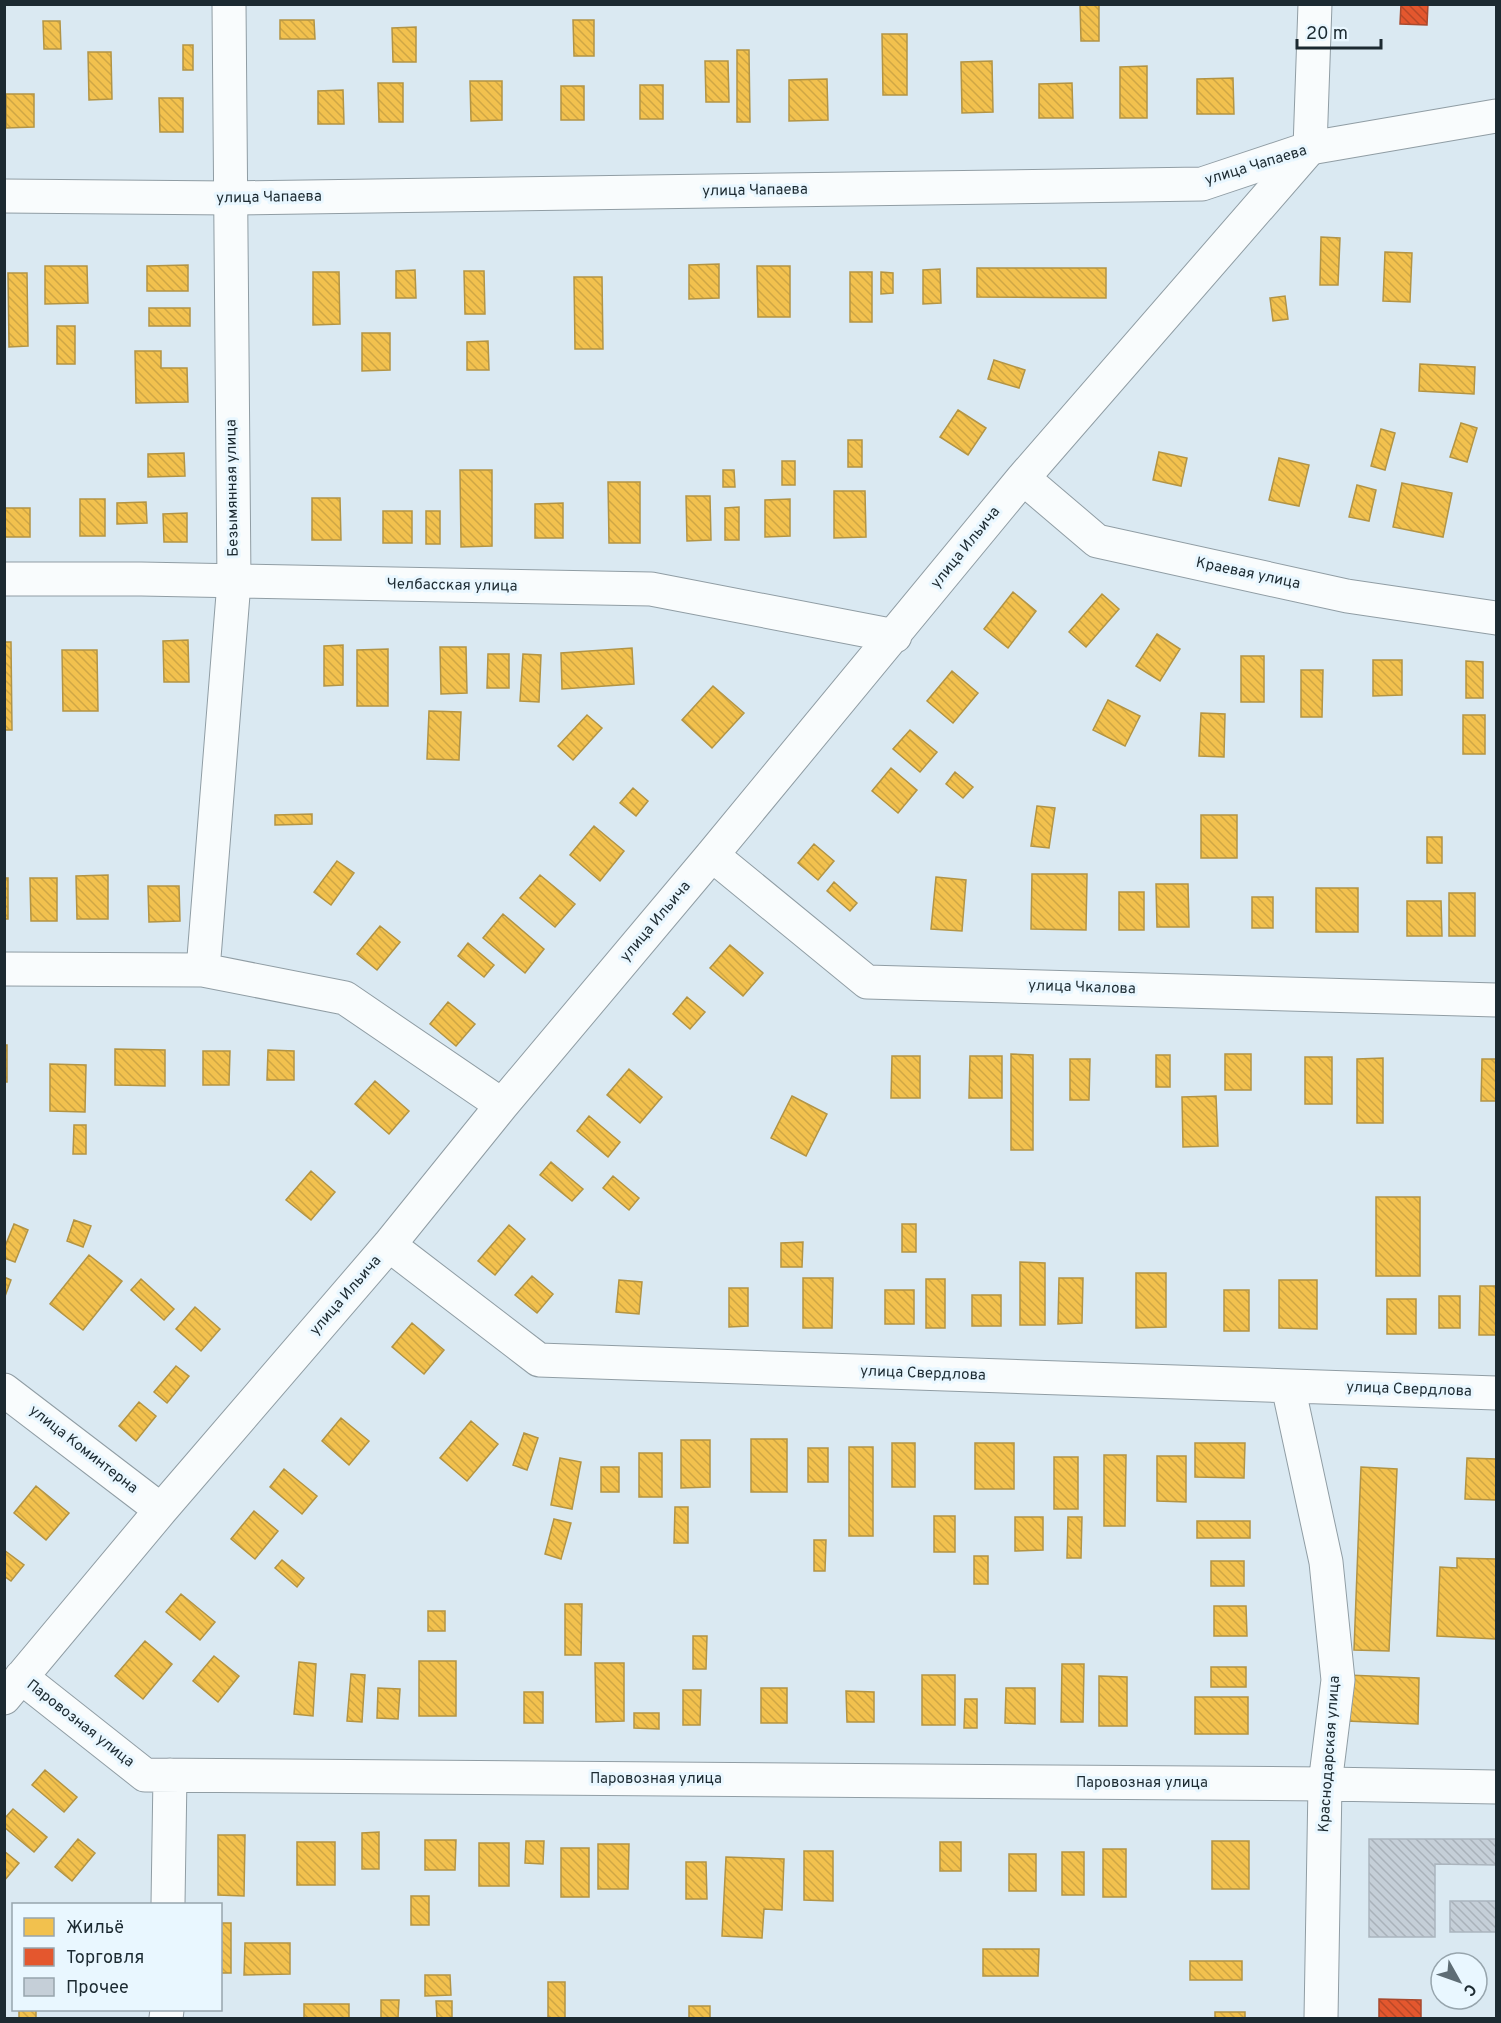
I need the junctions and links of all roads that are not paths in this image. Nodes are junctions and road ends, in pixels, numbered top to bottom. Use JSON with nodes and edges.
{"nodes":[{"id":1,"x":229,"y":4,"type":"edge"},
{"id":2,"x":1315,"y":4,"type":"edge"},
{"id":3,"x":1497,"y":116,"type":"edge"},
{"id":4,"x":1310,"y":148,"type":"junction"},
{"id":5,"x":4,"y":196,"type":"edge"},
{"id":6,"x":230,"y":198,"type":"junction"},
{"id":7,"x":1023,"y":478,"type":"junction"},
{"id":8,"x":4,"y":579,"type":"edge"},
{"id":9,"x":234,"y":582,"type":"junction"},
{"id":10,"x":1497,"y":618,"type":"edge"},
{"id":11,"x":895,"y":636,"type":"junction"},
{"id":12,"x":712,"y":855,"type":"junction"},
{"id":13,"x":4,"y":969,"type":"edge"},
{"id":14,"x":203,"y":970,"type":"junction"},
{"id":15,"x":1497,"y":1000,"type":"edge"},
{"id":16,"x":502,"y":1105,"type":"junction"},
{"id":17,"x":389,"y":1245,"type":"junction"},
{"id":18,"x":1288,"y":1386,"type":"junction"},
{"id":19,"x":4,"y":1390,"type":"edge"},
{"id":20,"x":1497,"y":1393,"type":"edge"},
{"id":21,"x":161,"y":1510,"type":"junction"},
{"id":22,"x":13,"y":1687,"type":"edge"},
{"id":23,"x":170,"y":1775,"type":"junction"},
{"id":24,"x":1325,"y":1784,"type":"junction"},
{"id":25,"x":1497,"y":1787,"type":"edge"},
{"id":26,"x":168,"y":1903,"type":"edge"},
{"id":27,"x":1321,"y":2019,"type":"edge"}],
"edges":[{"from":1,"to":6,"type":"street","name":"Безымянная улица"},
{"from":2,"to":4,"type":"street"},
{"from":3,"to":4,"type":"street","name":"улица Чапаева"},
{"from":4,"to":6,"type":"street","name":"улица Чапаева"},
{"from":4,"to":7,"type":"street","name":"улица Ильича"},
{"from":5,"to":6,"type":"street","name":"улица Чапаева"},
{"from":6,"to":9,"type":"street","name":"Безымянная улица"},
{"from":7,"to":10,"type":"street","name":"Краевая улица"},
{"from":7,"to":11,"type":"street","name":"улица Ильича"},
{"from":8,"to":9,"type":"street","name":"Челбасская улица"},
{"from":9,"to":11,"type":"street","name":"Челбасская улица"},
{"from":9,"to":14,"type":"street","name":"Безымянная улица"},
{"from":11,"to":12,"type":"street","name":"улица Ильича"},
{"from":12,"to":15,"type":"street","name":"улица Чкалова"},
{"from":12,"to":16,"type":"street","name":"улица Ильича"},
{"from":13,"to":14,"type":"street"},
{"from":14,"to":16,"type":"street"},
{"from":16,"to":17,"type":"street","name":"улица Ильича"},
{"from":17,"to":18,"type":"street","name":"улица Свердлова"},
{"from":17,"to":21,"type":"street","name":"улица Ильича"},
{"from":18,"to":20,"type":"street","name":"улица Свердлова"},
{"from":18,"to":24,"type":"street","name":"Краснодарская улица"},
{"from":19,"to":21,"type":"street","name":"улица Коминтерна"},
{"from":21,"to":22,"type":"street","name":"улица Ильича"},
{"from":22,"to":23,"type":"street","name":"Паровозная улица"},
{"from":23,"to":24,"type":"street","name":"Паровозная улица"},
{"from":23,"to":26,"type":"street"},
{"from":24,"to":25,"type":"street","name":"Паровозная улица"},
{"from":24,"to":27,"type":"street","name":"Краснодарская улица"}]}
